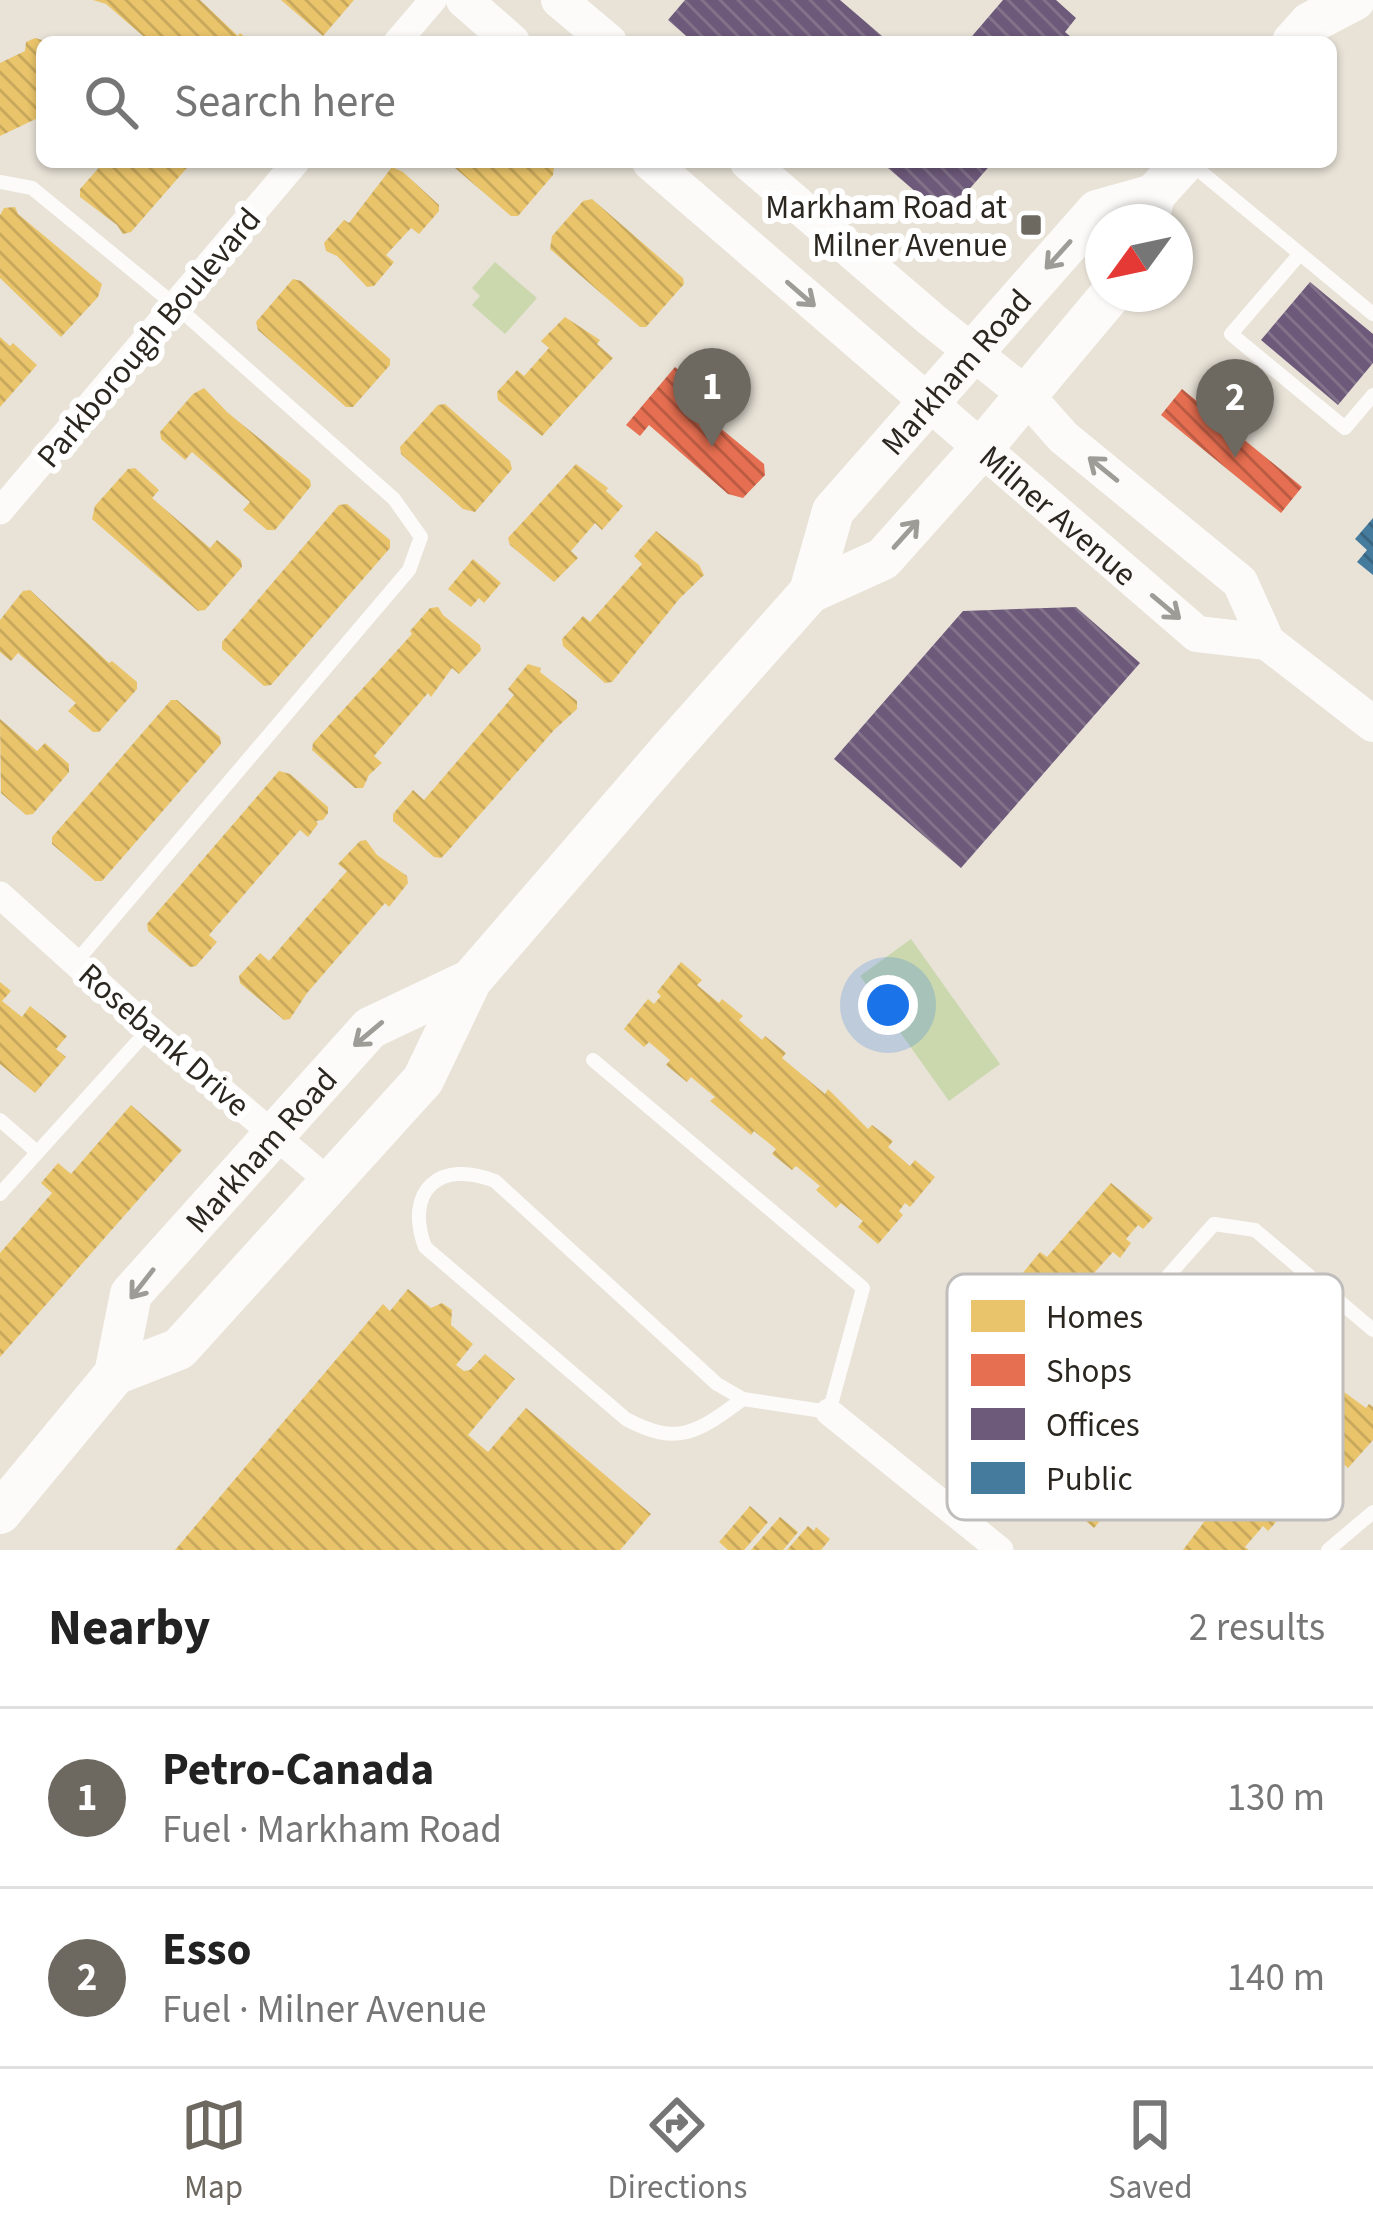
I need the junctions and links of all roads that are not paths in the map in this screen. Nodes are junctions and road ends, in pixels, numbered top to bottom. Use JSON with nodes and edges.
{"nodes":[{"id":1,"x":433,"y":0,"type":"edge"},
{"id":2,"x":464,"y":0,"type":"edge"},
{"id":3,"x":1354,"y":0,"type":"edge"},
{"id":4,"x":567,"y":2,"type":"edge"},
{"id":5,"x":1306,"y":22,"type":"edge"},
{"id":6,"x":402,"y":36,"type":"edge"},
{"id":7,"x":505,"y":36,"type":"edge"},
{"id":8,"x":602,"y":36,"type":"edge"},
{"id":9,"x":291,"y":168,"type":"edge"},
{"id":10,"x":657,"y":168,"type":"edge"},
{"id":11,"x":755,"y":168,"type":"edge"},
{"id":12,"x":1182,"y":168,"type":"edge"},
{"id":13,"x":1194,"y":168,"type":"edge"},
{"id":14,"x":0,"y":182,"type":"edge"},
{"id":15,"x":1154,"y":204,"type":"edge"},
{"id":16,"x":1085,"y":225,"type":"edge"},
{"id":17,"x":1299,"y":255,"type":"junction"},
{"id":18,"x":176,"y":306,"type":"junction"},
{"id":19,"x":1095,"y":312,"type":"edge"},
{"id":20,"x":1373,"y":314,"type":"edge"},
{"id":21,"x":974,"y":354,"type":"junction"},
{"id":22,"x":1024,"y":394,"type":"junction"},
{"id":23,"x":1373,"y":395,"type":"edge"},
{"id":24,"x":928,"y":406,"type":"junction"},
{"id":25,"x":982,"y":448,"type":"junction"},
{"id":26,"x":0,"y":511,"type":"edge"},
{"id":27,"x":810,"y":592,"type":"junction"},
{"id":28,"x":1267,"y":642,"type":"junction"},
{"id":29,"x":1373,"y":724,"type":"edge"},
{"id":30,"x":0,"y":895,"type":"edge"},
{"id":31,"x":76,"y":962,"type":"junction"},
{"id":32,"x":471,"y":980,"type":"junction"},
{"id":33,"x":149,"y":1029,"type":"junction"},
{"id":34,"x":592,"y":1060,"type":"dead end"},
{"id":35,"x":0,"y":1120,"type":"edge"},
{"id":36,"x":276,"y":1135,"type":"junction"},
{"id":37,"x":37,"y":1152,"type":"junction"},
{"id":38,"x":331,"y":1183,"type":"junction"},
{"id":39,"x":0,"y":1194,"type":"edge"},
{"id":40,"x":1170,"y":1274,"type":"edge"},
{"id":41,"x":1307,"y":1274,"type":"edge"},
{"id":42,"x":1343,"y":1305,"type":"edge"},
{"id":43,"x":1373,"y":1330,"type":"edge"},
{"id":44,"x":115,"y":1374,"type":"junction"},
{"id":45,"x":743,"y":1399,"type":"junction"},
{"id":46,"x":829,"y":1412,"type":"junction"},
{"id":47,"x":947,"y":1506,"type":"edge"},
{"id":48,"x":1373,"y":1512,"type":"edge"},
{"id":49,"x":0,"y":1513,"type":"edge"},
{"id":50,"x":964,"y":1520,"type":"edge"},
{"id":51,"x":1000,"y":1550,"type":"edge"},
{"id":52,"x":1328,"y":1550,"type":"edge"}],
"edges":[{"from":1,"to":6,"type":"street"},
{"from":2,"to":7,"type":"main road"},
{"from":3,"to":5,"type":"main road"},
{"from":4,"to":8,"type":"main road"},
{"from":9,"to":18,"type":"street","name":"Parkborough Boulevard"},
{"from":10,"to":24,"type":"main road","name":"Milner Avenue","one_way":true},
{"from":11,"to":21,"type":"main road","name":"Milner Avenue"},
{"from":12,"to":15,"type":"main road","name":"Markham Road"},
{"from":13,"to":17,"type":"lane"},
{"from":14,"to":18,"type":"lane"},
{"from":16,"to":21,"type":"main road","name":"Markham Road","one_way":true},
{"from":17,"to":20,"type":"lane"},
{"from":17,"to":23,"type":"lane"},
{"from":18,"to":26,"type":"street","name":"Parkborough Boulevard"},
{"from":18,"to":31,"type":"lane"},
{"from":19,"to":22,"type":"main road","name":"Markham Road"},
{"from":21,"to":22,"type":"main road","name":"Milner Avenue"},
{"from":21,"to":24,"type":"main road","name":"Markham Road"},
{"from":22,"to":25,"type":"main road","name":"Markham Road"},
{"from":28,"to":22,"type":"main road","name":"Milner Avenue","one_way":true},
{"from":24,"to":25,"type":"main road","name":"Milner Avenue"},
{"from":24,"to":27,"type":"main road","name":"Markham Road"},
{"from":27,"to":25,"type":"main road","name":"Markham Road","one_way":true},
{"from":25,"to":28,"type":"main road","name":"Milner Avenue","one_way":true},
{"from":27,"to":32,"type":"main road","name":"Markham Road"},
{"from":28,"to":29,"type":"main road","name":"Milner Avenue"},
{"from":30,"to":31,"type":"street","name":"Rosebank Drive"},
{"from":31,"to":33,"type":"street","name":"Rosebank Drive"},
{"from":32,"to":36,"type":"main road","name":"Markham Road","one_way":true},
{"from":32,"to":38,"type":"main road","name":"Markham Road"},
{"from":33,"to":36,"type":"street","name":"Rosebank Drive"},
{"from":33,"to":37,"type":"lane"},
{"from":34,"to":46,"type":"lane"},
{"from":35,"to":37,"type":"lane"},
{"from":36,"to":38,"type":"street","name":"Rosebank Drive"},
{"from":36,"to":44,"type":"main road","name":"Markham Road","one_way":true},
{"from":37,"to":39,"type":"lane"},
{"from":38,"to":44,"type":"main road","name":"Markham Road"},
{"from":40,"to":41,"type":"lane"},
{"from":42,"to":43,"type":"lane"},
{"from":44,"to":49,"type":"main road","name":"Markham Road"},
{"from":45,"to":45,"type":"lane"},
{"from":45,"to":46,"type":"lane"},
{"from":46,"to":47,"type":"street"},
{"from":48,"to":52,"type":"lane"},
{"from":50,"to":51,"type":"street"}]}
